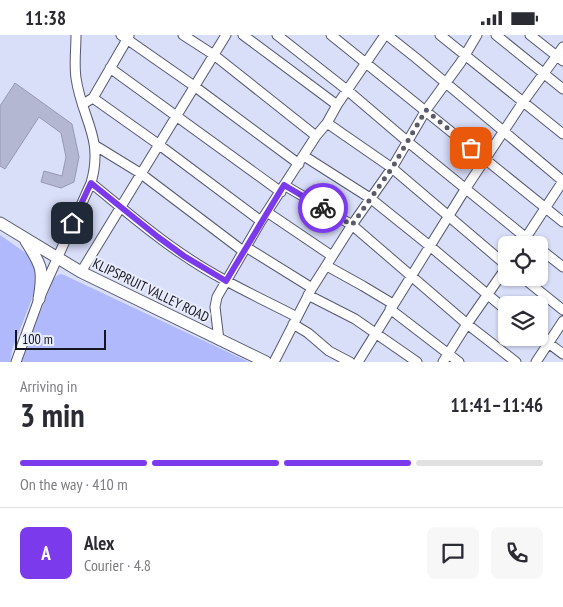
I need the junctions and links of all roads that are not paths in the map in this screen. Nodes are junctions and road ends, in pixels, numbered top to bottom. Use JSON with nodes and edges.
{"nodes":[{"id":1,"x":76,"y":35,"type":"edge"},
{"id":2,"x":183,"y":35,"type":"edge"},
{"id":3,"x":226,"y":35,"type":"edge"},
{"id":4,"x":243,"y":35,"type":"edge"},
{"id":5,"x":277,"y":35,"type":"edge"},
{"id":6,"x":332,"y":35,"type":"edge"},
{"id":7,"x":386,"y":35,"type":"edge"},
{"id":8,"x":440,"y":35,"type":"edge"},
{"id":9,"x":477,"y":35,"type":"edge"},
{"id":10,"x":496,"y":35,"type":"edge"},
{"id":11,"x":530,"y":35,"type":"edge"},
{"id":12,"x":126,"y":36,"type":"edge"},
{"id":13,"x":563,"y":47,"type":"edge"},
{"id":14,"x":465,"y":54,"type":"junction"},
{"id":15,"x":214,"y":55,"type":"junction"},
{"id":16,"x":560,"y":58,"type":"edge"},
{"id":17,"x":366,"y":63,"type":"junction"},
{"id":18,"x":110,"y":68,"type":"junction"},
{"id":19,"x":545,"y":73,"type":"junction"},
{"id":20,"x":445,"y":82,"type":"junction"},
{"id":21,"x":194,"y":86,"type":"junction"},
{"id":22,"x":563,"y":89,"type":"edge"},
{"id":23,"x":347,"y":90,"type":"junction"},
{"id":24,"x":93,"y":98,"type":"junction"},
{"id":25,"x":523,"y":102,"type":"junction"},
{"id":26,"x":83,"y":104,"type":"junction"},
{"id":27,"x":337,"y":105,"type":"junction"},
{"id":28,"x":426,"y":110,"type":"junction"},
{"id":29,"x":176,"y":115,"type":"junction"},
{"id":30,"x":327,"y":123,"type":"junction"},
{"id":31,"x":504,"y":131,"type":"junction"},
{"id":32,"x":563,"y":134,"type":"edge"},
{"id":33,"x":316,"y":136,"type":"junction"},
{"id":34,"x":408,"y":142,"type":"junction"},
{"id":35,"x":158,"y":144,"type":"junction"},
{"id":36,"x":96,"y":146,"type":"junction"},
{"id":37,"x":301,"y":160,"type":"junction"},
{"id":38,"x":486,"y":160,"type":"junction"},
{"id":39,"x":392,"y":168,"type":"junction"},
{"id":40,"x":140,"y":173,"type":"junction"},
{"id":41,"x":563,"y":181,"type":"edge"},
{"id":42,"x":91,"y":183,"type":"junction"},
{"id":43,"x":466,"y":188,"type":"junction"},
{"id":44,"x":282,"y":189,"type":"junction"},
{"id":45,"x":370,"y":198,"type":"junction"},
{"id":46,"x":121,"y":207,"type":"junction"},
{"id":47,"x":545,"y":207,"type":"junction"},
{"id":48,"x":267,"y":212,"type":"junction"},
{"id":49,"x":449,"y":218,"type":"junction"},
{"id":50,"x":261,"y":221,"type":"junction"},
{"id":51,"x":563,"y":221,"type":"edge"},
{"id":52,"x":0,"y":223,"type":"edge"},
{"id":53,"x":352,"y":225,"type":"junction"},
{"id":54,"x":519,"y":236,"type":"edge"},
{"id":55,"x":527,"y":236,"type":"edge"},
{"id":56,"x":24,"y":238,"type":"junction"},
{"id":57,"x":431,"y":247,"type":"junction"},
{"id":58,"x":244,"y":249,"type":"junction"},
{"id":59,"x":548,"y":255,"type":"edge"},
{"id":60,"x":332,"y":256,"type":"junction"},
{"id":61,"x":58,"y":257,"type":"junction"},
{"id":62,"x":498,"y":260,"type":"edge"},
{"id":63,"x":327,"y":265,"type":"junction"},
{"id":64,"x":563,"y":267,"type":"edge"},
{"id":65,"x":81,"y":272,"type":"junction"},
{"id":66,"x":411,"y":275,"type":"junction"},
{"id":67,"x":498,"y":279,"type":"edge"},
{"id":68,"x":226,"y":281,"type":"junction"},
{"id":69,"x":533,"y":286,"type":"edge"},
{"id":70,"x":310,"y":291,"type":"junction"},
{"id":71,"x":488,"y":294,"type":"junction"},
{"id":72,"x":39,"y":299,"type":"junction"},
{"id":73,"x":498,"y":303,"type":"edge"},
{"id":74,"x":391,"y":306,"type":"junction"},
{"id":75,"x":563,"y":310,"type":"edge"},
{"id":76,"x":295,"y":320,"type":"junction"},
{"id":77,"x":563,"y":321,"type":"edge"},
{"id":78,"x":467,"y":324,"type":"junction"},
{"id":79,"x":376,"y":333,"type":"junction"},
{"id":80,"x":219,"y":340,"type":"junction"},
{"id":81,"x":548,"y":343,"type":"joint"},
{"id":82,"x":546,"y":346,"type":"edge"},
{"id":83,"x":563,"y":354,"type":"edge"},
{"id":84,"x":446,"y":358,"type":"edge"},
{"id":85,"x":16,"y":362,"type":"edge"},
{"id":86,"x":266,"y":362,"type":"edge"},
{"id":87,"x":274,"y":362,"type":"edge"},
{"id":88,"x":350,"y":362,"type":"edge"},
{"id":89,"x":358,"y":362,"type":"edge"},
{"id":90,"x":417,"y":362,"type":"edge"},
{"id":91,"x":459,"y":362,"type":"edge"},
{"id":92,"x":516,"y":362,"type":"edge"},
{"id":93,"x":536,"y":362,"type":"edge"}],
"edges":[{"from":1,"to":26,"type":"street"},
{"from":2,"to":15,"type":"street"},
{"from":3,"to":15,"type":"street"},
{"from":4,"to":27,"type":"street"},
{"from":5,"to":23,"type":"street"},
{"from":6,"to":17,"type":"street"},
{"from":7,"to":17,"type":"street"},
{"from":7,"to":20,"type":"street"},
{"from":8,"to":14,"type":"street"},
{"from":9,"to":14,"type":"street"},
{"from":10,"to":19,"type":"street"},
{"from":11,"to":16,"type":"street"},
{"from":12,"to":18,"type":"street"},
{"from":12,"to":21,"type":"street"},
{"from":13,"to":16,"type":"street"},
{"from":14,"to":20,"type":"street"},
{"from":14,"to":25,"type":"street"},
{"from":15,"to":21,"type":"street"},
{"from":15,"to":33,"type":"street"},
{"from":16,"to":19,"type":"street"},
{"from":17,"to":23,"type":"street"},
{"from":17,"to":28,"type":"street"},
{"from":18,"to":24,"type":"street"},
{"from":18,"to":29,"type":"street"},
{"from":19,"to":22,"type":"street"},
{"from":19,"to":25,"type":"street"},
{"from":20,"to":28,"type":"street"},
{"from":20,"to":31,"type":"street"},
{"from":21,"to":29,"type":"street"},
{"from":21,"to":37,"type":"street"},
{"from":23,"to":27,"type":"street"},
{"from":23,"to":34,"type":"street"},
{"from":24,"to":26,"type":"street"},
{"from":24,"to":35,"type":"street"},
{"from":25,"to":31,"type":"street"},
{"from":25,"to":32,"type":"street"},
{"from":26,"to":36,"type":"street"},
{"from":27,"to":30,"type":"street"},
{"from":28,"to":34,"type":"street"},
{"from":28,"to":38,"type":"street"},
{"from":29,"to":35,"type":"street"},
{"from":29,"to":44,"type":"street"},
{"from":30,"to":33,"type":"street"},
{"from":30,"to":39,"type":"street"},
{"from":31,"to":38,"type":"street"},
{"from":31,"to":41,"type":"street"},
{"from":33,"to":37,"type":"street"},
{"from":34,"to":39,"type":"street"},
{"from":34,"to":43,"type":"street"},
{"from":35,"to":40,"type":"street"},
{"from":35,"to":50,"type":"street"},
{"from":36,"to":40,"type":"street"},
{"from":36,"to":42,"type":"street"},
{"from":37,"to":44,"type":"street"},
{"from":37,"to":45,"type":"street"},
{"from":38,"to":43,"type":"street"},
{"from":38,"to":47,"type":"street"},
{"from":39,"to":45,"type":"street"},
{"from":39,"to":49,"type":"street"},
{"from":40,"to":46,"type":"street"},
{"from":40,"to":58,"type":"street"},
{"from":41,"to":47,"type":"street"},
{"from":42,"to":46,"type":"street"},
{"from":42,"to":61,"type":"street"},
{"from":43,"to":49,"type":"street"},
{"from":43,"to":54,"type":"street"},
{"from":44,"to":48,"type":"street"},
{"from":44,"to":53,"type":"street"},
{"from":45,"to":53,"type":"street"},
{"from":45,"to":57,"type":"street"},
{"from":46,"to":65,"type":"street"},
{"from":46,"to":68,"type":"street"},
{"from":47,"to":51,"type":"street"},
{"from":47,"to":55,"type":"street"},
{"from":48,"to":50,"type":"street"},
{"from":48,"to":60,"type":"street"},
{"from":49,"to":57,"type":"street"},
{"from":49,"to":62,"type":"street"},
{"from":50,"to":58,"type":"street"},
{"from":52,"to":56,"type":"main road","name":"KLIPSPRUIT VALLEY ROAD"},
{"from":53,"to":60,"type":"street"},
{"from":53,"to":66,"type":"street"},
{"from":56,"to":61,"type":"main road","name":"KLIPSPRUIT VALLEY ROAD"},
{"from":56,"to":72,"type":"main road"},
{"from":57,"to":66,"type":"street"},
{"from":57,"to":71,"type":"street"},
{"from":58,"to":68,"type":"street"},
{"from":58,"to":70,"type":"street"},
{"from":59,"to":64,"type":"street"},
{"from":60,"to":63,"type":"street"},
{"from":61,"to":65,"type":"main road","name":"KLIPSPRUIT VALLEY ROAD"},
{"from":61,"to":72,"type":"street"},
{"from":63,"to":70,"type":"street"},
{"from":63,"to":74,"type":"street"},
{"from":65,"to":80,"type":"main road","name":"KLIPSPRUIT VALLEY ROAD"},
{"from":66,"to":74,"type":"street"},
{"from":66,"to":78,"type":"street"},
{"from":67,"to":71,"type":"street"},
{"from":68,"to":76,"type":"street"},
{"from":68,"to":80,"type":"street"},
{"from":69,"to":75,"type":"street"},
{"from":70,"to":76,"type":"street"},
{"from":70,"to":79,"type":"street"},
{"from":71,"to":73,"type":"street"},
{"from":71,"to":78,"type":"street"},
{"from":72,"to":85,"type":"street"},
{"from":74,"to":79,"type":"street"},
{"from":74,"to":84,"type":"street"},
{"from":76,"to":87,"type":"street"},
{"from":76,"to":88,"type":"street"},
{"from":77,"to":81,"type":"street"},
{"from":78,"to":84,"type":"street"},
{"from":78,"to":92,"type":"street"},
{"from":79,"to":89,"type":"street"},
{"from":79,"to":90,"type":"street"},
{"from":80,"to":86,"type":"main road","name":"KLIPSPRUIT VALLEY ROAD"},
{"from":81,"to":83,"type":"street"},
{"from":82,"to":93,"type":"street"},
{"from":84,"to":91,"type":"street"}]}
